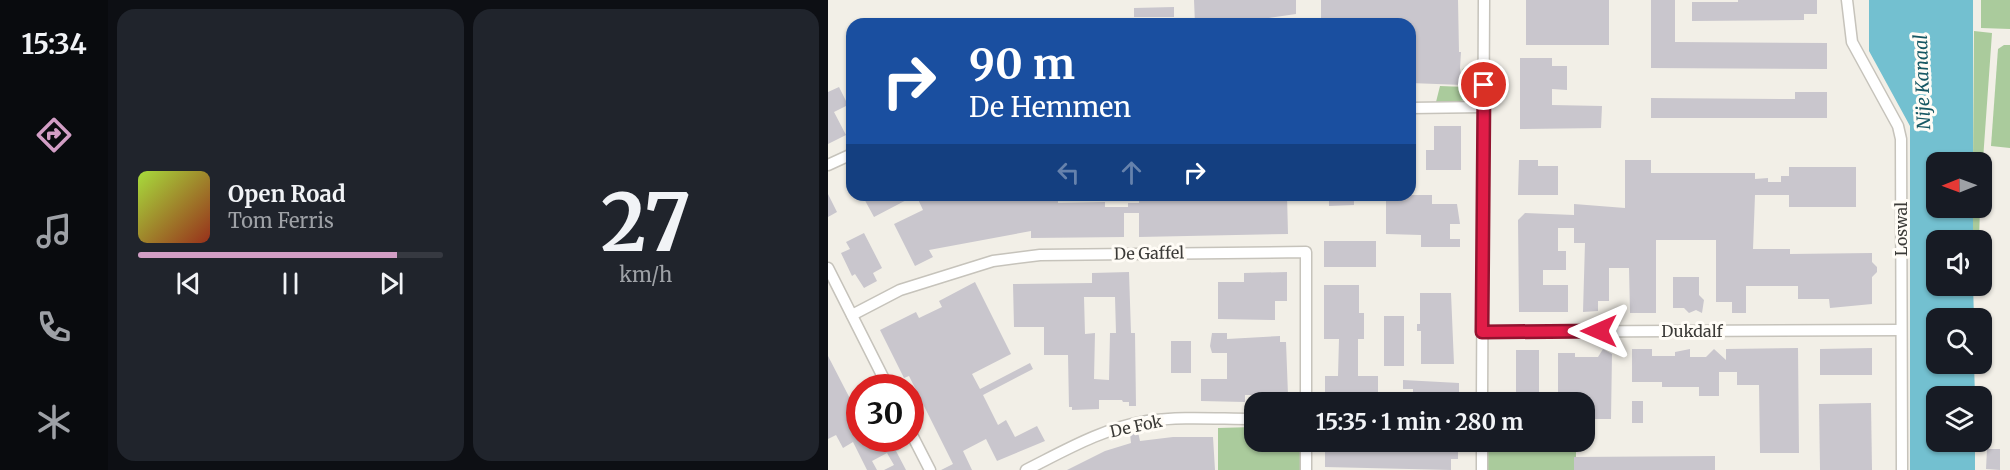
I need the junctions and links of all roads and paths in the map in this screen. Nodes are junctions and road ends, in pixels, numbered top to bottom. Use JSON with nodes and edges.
{"nodes":[{"id":1,"x":1484,"y":0,"type":"edge"},
{"id":2,"x":1847,"y":0,"type":"edge"},
{"id":3,"x":1484,"y":106,"type":"junction"},
{"id":4,"x":1416,"y":108,"type":"edge"},
{"id":5,"x":846,"y":157,"type":"edge"},
{"id":6,"x":828,"y":165,"type":"edge"},
{"id":7,"x":828,"y":268,"type":"edge"},
{"id":8,"x":852,"y":315,"type":"junction"},
{"id":9,"x":1901,"y":330,"type":"junction"},
{"id":10,"x":1482,"y":332,"type":"junction"},
{"id":11,"x":882,"y":374,"type":"edge"},
{"id":12,"x":1306,"y":392,"type":"edge"},
{"id":13,"x":1482,"y":392,"type":"edge"},
{"id":14,"x":1244,"y":419,"type":"edge"},
{"id":15,"x":921,"y":452,"type":"edge"},
{"id":16,"x":1306,"y":452,"type":"edge"},
{"id":17,"x":1482,"y":452,"type":"edge"},
{"id":18,"x":930,"y":470,"type":"edge"},
{"id":19,"x":1026,"y":470,"type":"edge"},
{"id":20,"x":1306,"y":470,"type":"edge"},
{"id":21,"x":1482,"y":470,"type":"edge"},
{"id":22,"x":1902,"y":470,"type":"edge"}],
"edges":[{"from":1,"to":3,"type":"street"},
{"from":2,"to":9,"type":"street","name":"Loswal"},
{"from":3,"to":4,"type":"street"},
{"from":3,"to":10,"type":"street"},
{"from":5,"to":6,"type":"street"},
{"from":7,"to":8,"type":"street"},
{"from":8,"to":11,"type":"street"},
{"from":8,"to":12,"type":"street","name":"De Gaffel"},
{"from":9,"to":10,"type":"street","name":"Dukdalf"},
{"from":9,"to":22,"type":"street","name":"Loswal"},
{"from":10,"to":13,"type":"street"},
{"from":14,"to":19,"type":"street","name":"De Fok"},
{"from":15,"to":18,"type":"street"},
{"from":16,"to":20,"type":"street"},
{"from":17,"to":21,"type":"street"}]}
